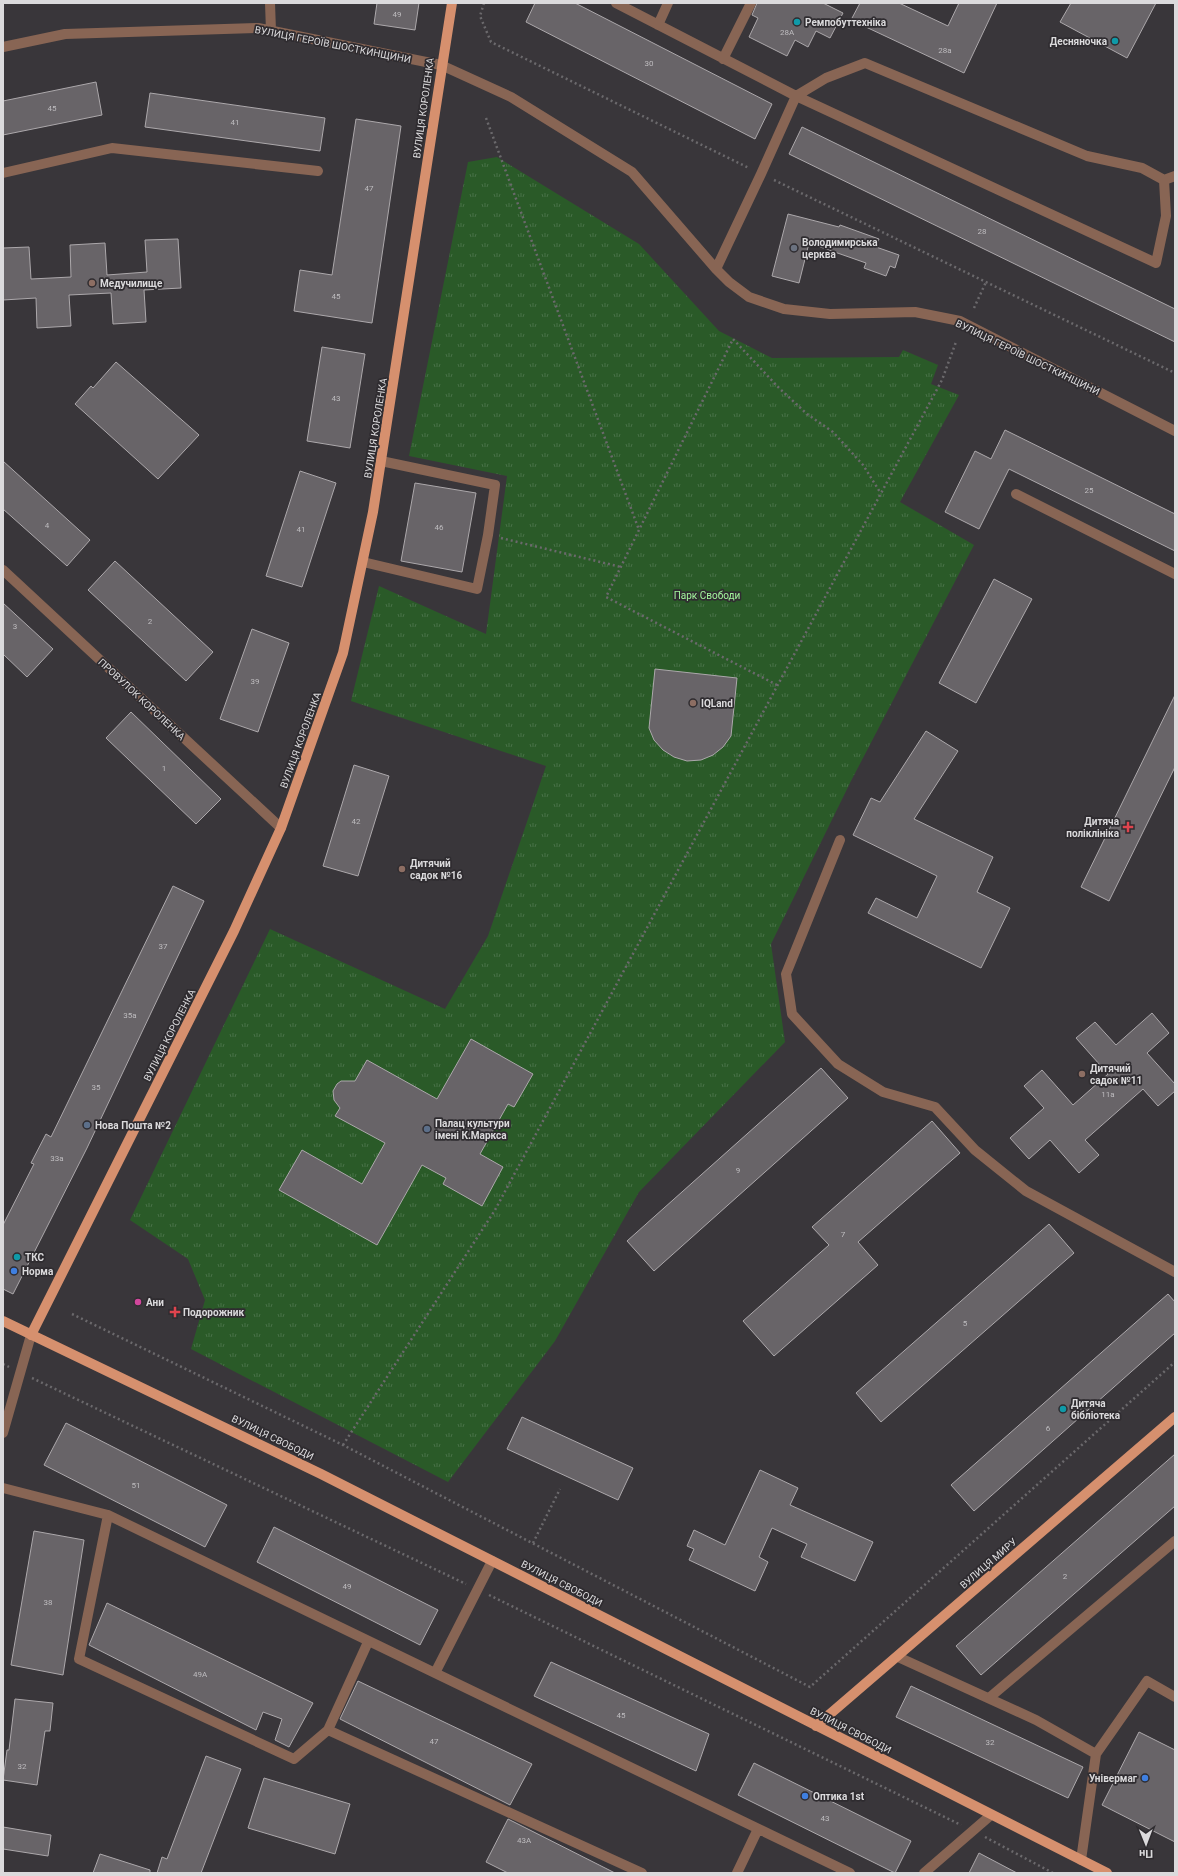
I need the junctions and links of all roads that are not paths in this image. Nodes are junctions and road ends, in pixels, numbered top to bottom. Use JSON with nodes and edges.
{"nodes":[{"id":1,"x":270,"y":3,"type":"edge"},
{"id":2,"x":452,"y":3,"type":"edge"},
{"id":3,"x":616,"y":3,"type":"edge"},
{"id":4,"x":668,"y":3,"type":"edge"},
{"id":5,"x":751,"y":3,"type":"edge"},
{"id":6,"x":658,"y":25,"type":"junction"},
{"id":7,"x":271,"y":31,"type":"junction"},
{"id":8,"x":3,"y":47,"type":"edge"},
{"id":9,"x":723,"y":59,"type":"junction"},
{"id":10,"x":441,"y":65,"type":"junction"},
{"id":11,"x":796,"y":96,"type":"junction"},
{"id":12,"x":318,"y":171,"type":"dead end"},
{"id":13,"x":3,"y":173,"type":"edge"},
{"id":14,"x":1175,"y":176,"type":"edge"},
{"id":15,"x":1164,"y":180,"type":"junction"},
{"id":16,"x":716,"y":269,"type":"junction"},
{"id":17,"x":1175,"y":431,"type":"edge"},
{"id":18,"x":382,"y":461,"type":"junction"},
{"id":19,"x":1016,"y":494,"type":"dead end"},
{"id":20,"x":363,"y":562,"type":"junction"},
{"id":21,"x":3,"y":570,"type":"edge"},
{"id":22,"x":1175,"y":574,"type":"edge"},
{"id":23,"x":281,"y":828,"type":"junction"},
{"id":24,"x":840,"y":840,"type":"dead end"},
{"id":25,"x":1175,"y":1272,"type":"edge"},
{"id":26,"x":3,"y":1321,"type":"edge"},
{"id":27,"x":31,"y":1335,"type":"junction"},
{"id":28,"x":1175,"y":1417,"type":"edge"},
{"id":29,"x":3,"y":1433,"type":"edge"},
{"id":30,"x":3,"y":1488,"type":"edge"},
{"id":31,"x":108,"y":1515,"type":"junction"},
{"id":32,"x":1175,"y":1541,"type":"edge"},
{"id":33,"x":492,"y":1561,"type":"junction"},
{"id":34,"x":368,"y":1642,"type":"junction"},
{"id":35,"x":898,"y":1657,"type":"junction"},
{"id":36,"x":435,"y":1673,"type":"junction"},
{"id":37,"x":1175,"y":1697,"type":"edge"},
{"id":38,"x":989,"y":1698,"type":"junction"},
{"id":39,"x":816,"y":1726,"type":"junction"},
{"id":40,"x":328,"y":1730,"type":"junction"},
{"id":41,"x":1096,"y":1754,"type":"junction"},
{"id":42,"x":991,"y":1815,"type":"junction"},
{"id":43,"x":758,"y":1829,"type":"junction"},
{"id":44,"x":1081,"y":1860,"type":"junction"},
{"id":45,"x":927,"y":1872,"type":"edge"},
{"id":46,"x":642,"y":1873,"type":"edge"},
{"id":47,"x":737,"y":1873,"type":"edge"},
{"id":48,"x":850,"y":1873,"type":"edge"},
{"id":49,"x":1107,"y":1873,"type":"edge"}],
"edges":[{"from":1,"to":7,"type":"street"},
{"from":2,"to":10,"type":"main road","name":"ВУЛИЦЯ КОРОЛЕНКА"},
{"from":3,"to":6,"type":"street"},
{"from":4,"to":6,"type":"street"},
{"from":5,"to":9,"type":"street"},
{"from":6,"to":9,"type":"street"},
{"from":7,"to":8,"type":"street","name":"ВУЛИЦЯ ГЕРОЇВ ШОСТКИНЩИНИ"},
{"from":7,"to":10,"type":"street","name":"ВУЛИЦЯ ГЕРОЇВ ШОСТКИНЩИНИ"},
{"from":9,"to":11,"type":"street"},
{"from":10,"to":16,"type":"street","name":"ВУЛИЦЯ ГЕРОЇВ ШОСТКИНЩИНИ"},
{"from":10,"to":18,"type":"main road","name":"ВУЛИЦЯ КОРОЛЕНКА"},
{"from":11,"to":15,"type":"street"},
{"from":11,"to":15,"type":"street"},
{"from":11,"to":16,"type":"street"},
{"from":12,"to":13,"type":"street"},
{"from":14,"to":15,"type":"street"},
{"from":16,"to":17,"type":"street","name":"ВУЛИЦЯ ГЕРОЇВ ШОСТКИНЩИНИ"},
{"from":18,"to":20,"type":"main road","name":"ВУЛИЦЯ КОРОЛЕНКА"},
{"from":18,"to":20,"type":"street"},
{"from":19,"to":22,"type":"street"},
{"from":20,"to":23,"type":"main road","name":"ВУЛИЦЯ КОРОЛЕНКА"},
{"from":21,"to":23,"type":"street","name":"ПРОВУЛОК КОРОЛЕНКА"},
{"from":23,"to":27,"type":"main road","name":"ВУЛИЦЯ КОРОЛЕНКА"},
{"from":24,"to":25,"type":"street"},
{"from":26,"to":27,"type":"main road","name":"ВУЛИЦЯ СВОБОДИ"},
{"from":27,"to":29,"type":"street","name":"ВУЛИЦЯ КОРОЛЕНКА"},
{"from":27,"to":33,"type":"main road","name":"ВУЛИЦЯ СВОБОДИ"},
{"from":28,"to":35,"type":"main road","name":"ВУЛИЦЯ МИРУ"},
{"from":30,"to":31,"type":"street"},
{"from":31,"to":34,"type":"street"},
{"from":31,"to":40,"type":"street"},
{"from":32,"to":38,"type":"street"},
{"from":33,"to":36,"type":"street"},
{"from":33,"to":39,"type":"main road","name":"ВУЛИЦЯ СВОБОДИ"},
{"from":34,"to":36,"type":"street"},
{"from":34,"to":40,"type":"street"},
{"from":35,"to":38,"type":"street"},
{"from":35,"to":39,"type":"main road","name":"ВУЛИЦЯ МИРУ"},
{"from":36,"to":43,"type":"street"},
{"from":37,"to":41,"type":"street"},
{"from":38,"to":41,"type":"street"},
{"from":39,"to":42,"type":"main road","name":"ВУЛИЦЯ СВОБОДИ"},
{"from":40,"to":46,"type":"street"},
{"from":41,"to":44,"type":"street"},
{"from":42,"to":44,"type":"main road","name":"ВУЛИЦЯ СВОБОДИ"},
{"from":42,"to":45,"type":"street"},
{"from":43,"to":47,"type":"street"},
{"from":43,"to":48,"type":"street"},
{"from":44,"to":49,"type":"main road","name":"ВУЛИЦЯ СВОБОДИ"}]}
